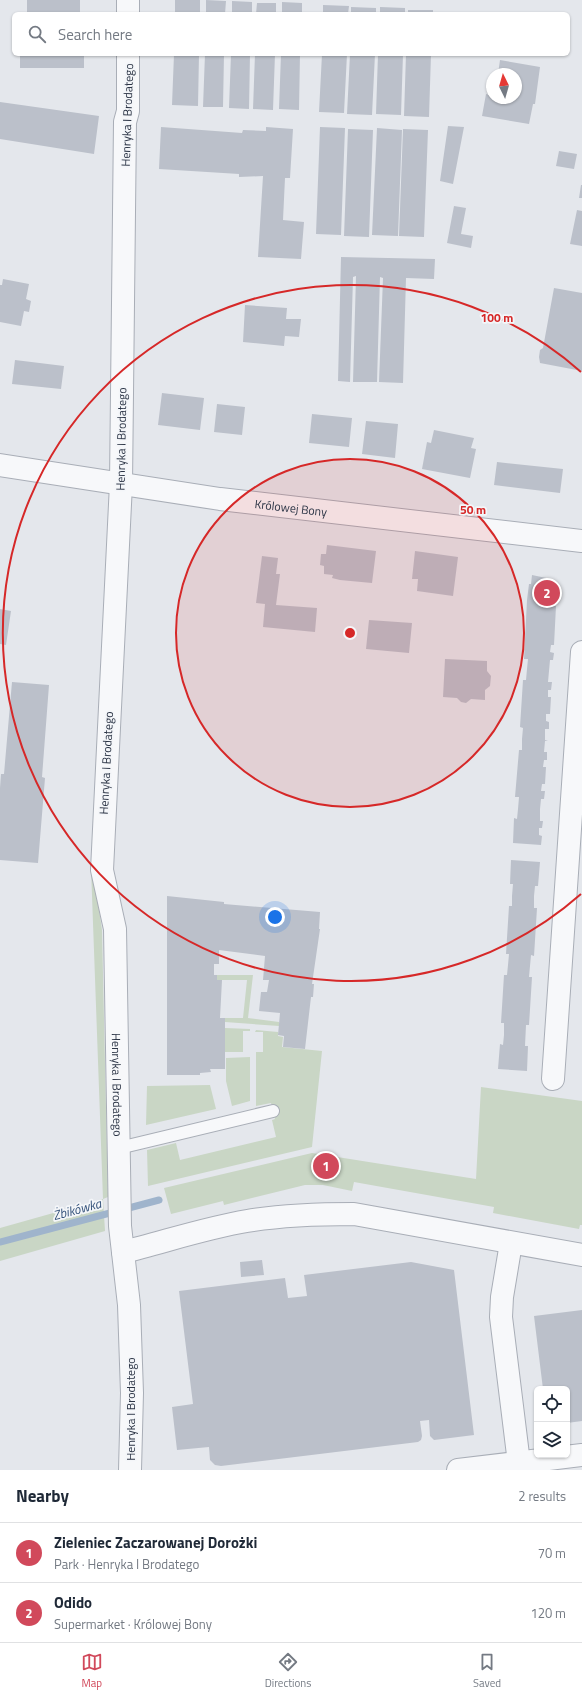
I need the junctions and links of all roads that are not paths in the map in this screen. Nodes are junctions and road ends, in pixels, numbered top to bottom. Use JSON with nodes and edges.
{"nodes":[{"id":1,"x":128,"y":0,"type":"edge"},
{"id":2,"x":128,"y":12,"type":"edge"},
{"id":3,"x":128,"y":56,"type":"edge"},
{"id":4,"x":0,"y":466,"type":"edge"},
{"id":5,"x":120,"y":484,"type":"junction"},
{"id":6,"x":582,"y":541,"type":"edge"},
{"id":7,"x":582,"y":652,"type":"edge"},
{"id":8,"x":553,"y":1079,"type":"dead end"},
{"id":9,"x":273,"y":1110,"type":"dead end"},
{"id":10,"x":119,"y":1148,"type":"junction"},
{"id":11,"x":511,"y":1243,"type":"junction"},
{"id":12,"x":122,"y":1252,"type":"junction"},
{"id":13,"x":582,"y":1255,"type":"edge"},
{"id":14,"x":582,"y":1455,"type":"edge"},
{"id":15,"x":519,"y":1463,"type":"junction"},
{"id":16,"x":130,"y":1470,"type":"edge"},
{"id":17,"x":458,"y":1470,"type":"edge"}],
"edges":[{"from":1,"to":2,"type":"street"},
{"from":3,"to":5,"type":"street","name":"Henryka I Brodatego"},
{"from":4,"to":5,"type":"street","name":"Królowej Bony"},
{"from":5,"to":6,"type":"street","name":"Królowej Bony"},
{"from":5,"to":10,"type":"street","name":"Henryka I Brodatego"},
{"from":7,"to":8,"type":"street"},
{"from":9,"to":10,"type":"lane"},
{"from":10,"to":12,"type":"street","name":"Henryka I Brodatego"},
{"from":11,"to":12,"type":"street"},
{"from":11,"to":13,"type":"street"},
{"from":11,"to":15,"type":"street"},
{"from":12,"to":16,"type":"street","name":"Henryka I Brodatego"},
{"from":14,"to":15,"type":"street"},
{"from":15,"to":17,"type":"street"}]}
